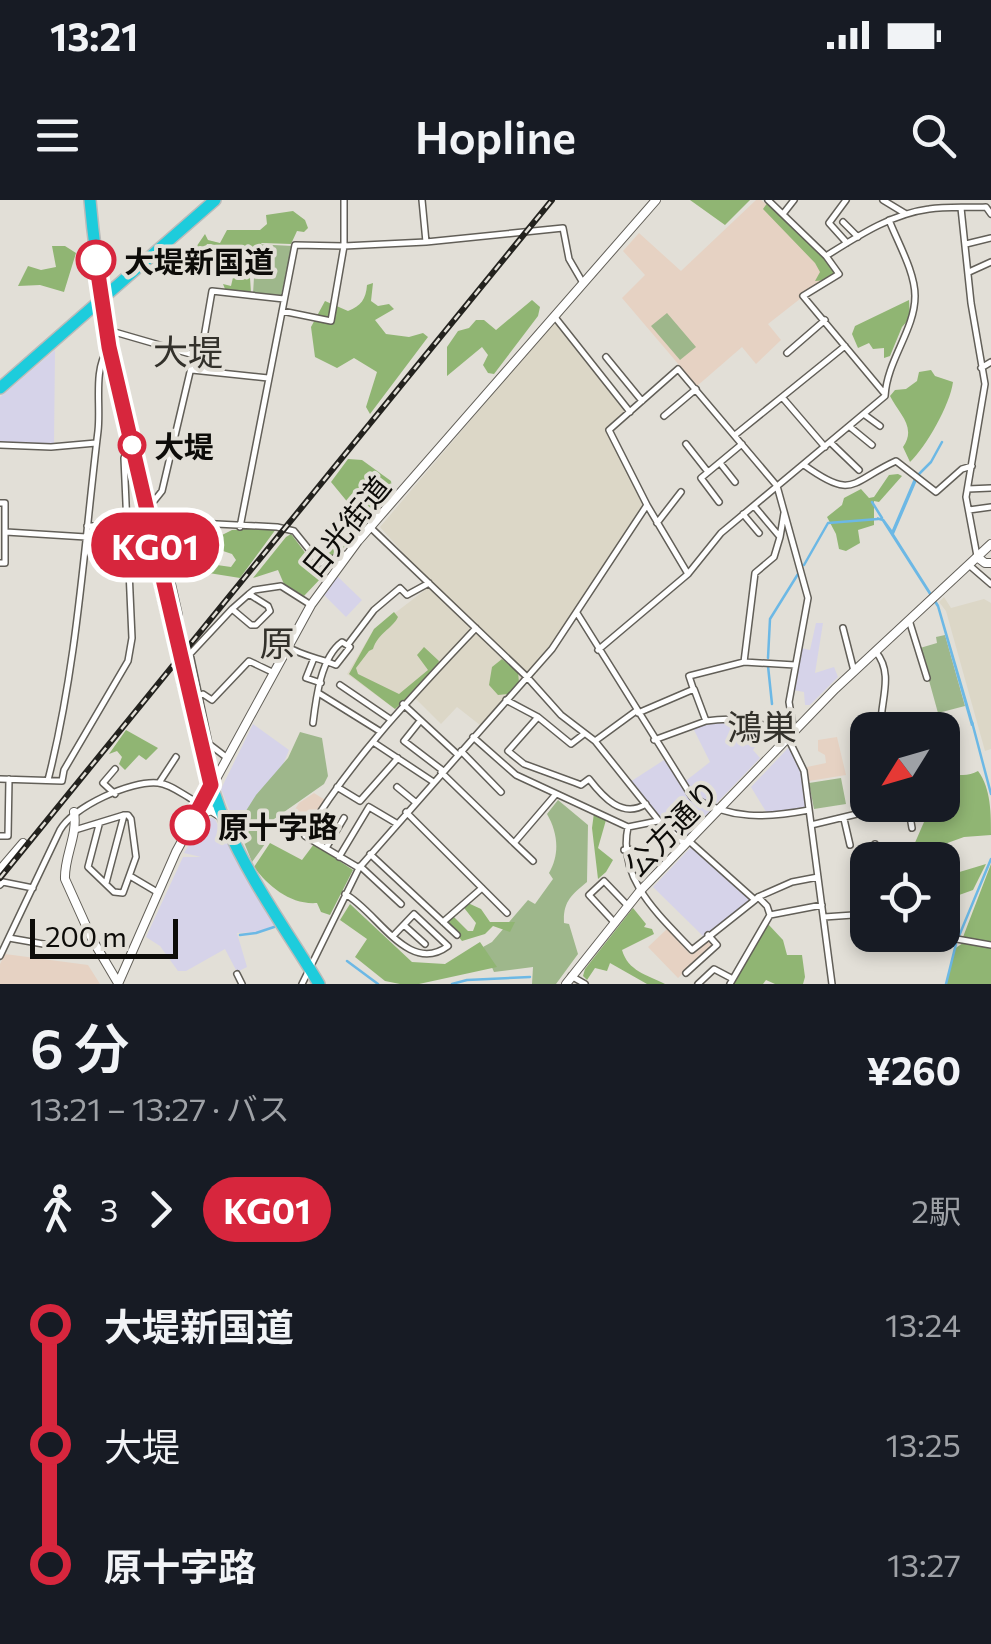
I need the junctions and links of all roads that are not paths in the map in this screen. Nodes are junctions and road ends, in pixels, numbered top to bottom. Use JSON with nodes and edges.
{"nodes":[{"id":1,"x":90,"y":200,"type":"edge"},
{"id":2,"x":215,"y":200,"type":"edge"},
{"id":3,"x":344,"y":200,"type":"edge"},
{"id":4,"x":422,"y":200,"type":"edge"},
{"id":5,"x":656,"y":200,"type":"edge"},
{"id":6,"x":768,"y":200,"type":"edge"},
{"id":7,"x":794,"y":200,"type":"edge"},
{"id":8,"x":846,"y":200,"type":"edge"},
{"id":9,"x":883,"y":200,"type":"edge"},
{"id":10,"x":911,"y":200,"type":"edge"},
{"id":11,"x":983,"y":204,"type":"edge"},
{"id":12,"x":961,"y":208,"type":"junction"},
{"id":13,"x":917,"y":212,"type":"junction"},
{"id":14,"x":783,"y":214,"type":"junction"},
{"id":15,"x":991,"y":214,"type":"edge"},
{"id":16,"x":908,"y":215,"type":"junction"},
{"id":17,"x":889,"y":220,"type":"junction"},
{"id":18,"x":843,"y":222,"type":"dead end"},
{"id":19,"x":858,"y":236,"type":"junction"},
{"id":20,"x":991,"y":238,"type":"edge"},
{"id":21,"x":426,"y":242,"type":"junction"},
{"id":22,"x":847,"y":243,"type":"junction"},
{"id":23,"x":965,"y":244,"type":"junction"},
{"id":24,"x":344,"y":246,"type":"junction"},
{"id":25,"x":826,"y":256,"type":"junction"},
{"id":26,"x":96,"y":260,"type":"junction"},
{"id":27,"x":991,"y":262,"type":"edge"},
{"id":28,"x":968,"y":272,"type":"junction"},
{"id":29,"x":128,"y":276,"type":"junction"},
{"id":30,"x":583,"y":283,"type":"junction"},
{"id":31,"x":284,"y":299,"type":"junction"},
{"id":32,"x":101,"y":300,"type":"junction"},
{"id":33,"x":282,"y":311,"type":"junction"},
{"id":34,"x":554,"y":316,"type":"junction"},
{"id":35,"x":825,"y":320,"type":"junction"},
{"id":36,"x":106,"y":329,"type":"junction"},
{"id":37,"x":54,"y":340,"type":"junction"},
{"id":38,"x":846,"y":345,"type":"junction"},
{"id":39,"x":109,"y":347,"type":"junction"},
{"id":40,"x":787,"y":353,"type":"dead end"},
{"id":41,"x":194,"y":355,"type":"junction"},
{"id":42,"x":606,"y":357,"type":"dead end"},
{"id":43,"x":991,"y":362,"type":"edge"},
{"id":44,"x":981,"y":368,"type":"junction"},
{"id":45,"x":192,"y":370,"type":"junction"},
{"id":46,"x":269,"y":378,"type":"junction"},
{"id":47,"x":0,"y":388,"type":"edge"},
{"id":48,"x":696,"y":389,"type":"junction"},
{"id":49,"x":886,"y":396,"type":"junction"},
{"id":50,"x":782,"y":397,"type":"junction"},
{"id":51,"x":642,"y":401,"type":"junction"},
{"id":52,"x":630,"y":412,"type":"junction"},
{"id":53,"x":865,"y":414,"type":"junction"},
{"id":54,"x":664,"y":416,"type":"dead end"},
{"id":55,"x":880,"y":426,"type":"dead end"},
{"id":56,"x":850,"y":427,"type":"junction"},
{"id":57,"x":735,"y":436,"type":"junction"},
{"id":58,"x":131,"y":442,"type":"junction"},
{"id":59,"x":96,"y":443,"type":"junction"},
{"id":60,"x":686,"y":444,"type":"dead end"},
{"id":61,"x":742,"y":444,"type":"junction"},
{"id":62,"x":0,"y":445,"type":"edge"},
{"id":63,"x":828,"y":445,"type":"junction"},
{"id":64,"x":872,"y":445,"type":"dead end"},
{"id":65,"x":720,"y":462,"type":"junction"},
{"id":66,"x":804,"y":464,"type":"junction"},
{"id":67,"x":972,"y":466,"type":"junction"},
{"id":68,"x":859,"y":470,"type":"dead end"},
{"id":69,"x":708,"y":472,"type":"junction"},
{"id":70,"x":735,"y":482,"type":"dead end"},
{"id":71,"x":777,"y":486,"type":"junction"},
{"id":72,"x":991,"y":488,"type":"edge"},
{"id":73,"x":968,"y":490,"type":"junction"},
{"id":74,"x":681,"y":492,"type":"dead end"},
{"id":75,"x":719,"y":502,"type":"dead end"},
{"id":76,"x":0,"y":503,"type":"edge"},
{"id":77,"x":646,"y":505,"type":"junction"},
{"id":78,"x":754,"y":505,"type":"junction"},
{"id":79,"x":991,"y":507,"type":"edge"},
{"id":80,"x":784,"y":510,"type":"junction"},
{"id":81,"x":969,"y":510,"type":"junction"},
{"id":82,"x":128,"y":513,"type":"junction"},
{"id":83,"x":148,"y":513,"type":"junction"},
{"id":84,"x":743,"y":514,"type":"junction"},
{"id":85,"x":658,"y":523,"type":"junction"},
{"id":86,"x":87,"y":526,"type":"junction"},
{"id":87,"x":128,"y":526,"type":"junction"},
{"id":88,"x":240,"y":527,"type":"junction"},
{"id":89,"x":370,"y":528,"type":"junction"},
{"id":90,"x":6,"y":532,"type":"junction"},
{"id":91,"x":759,"y":533,"type":"dead end"},
{"id":92,"x":86,"y":537,"type":"junction"},
{"id":93,"x":780,"y":537,"type":"junction"},
{"id":94,"x":991,"y":544,"type":"edge"},
{"id":95,"x":349,"y":553,"type":"junction"},
{"id":96,"x":978,"y":557,"type":"junction"},
{"id":97,"x":0,"y":562,"type":"edge"},
{"id":98,"x":991,"y":562,"type":"edge"},
{"id":99,"x":969,"y":565,"type":"junction"},
{"id":100,"x":688,"y":574,"type":"junction"},
{"id":101,"x":429,"y":583,"type":"junction"},
{"id":102,"x":991,"y":584,"type":"edge"},
{"id":103,"x":248,"y":594,"type":"junction"},
{"id":104,"x":311,"y":605,"type":"junction"},
{"id":105,"x":232,"y":610,"type":"junction"},
{"id":106,"x":576,"y":613,"type":"junction"},
{"id":107,"x":910,"y":620,"type":"junction"},
{"id":108,"x":477,"y":628,"type":"junction"},
{"id":109,"x":844,"y":628,"type":"dead end"},
{"id":110,"x":348,"y":644,"type":"junction"},
{"id":111,"x":286,"y":646,"type":"junction"},
{"id":112,"x":598,"y":650,"type":"junction"},
{"id":113,"x":876,"y":651,"type":"junction"},
{"id":114,"x":315,"y":657,"type":"junction"},
{"id":115,"x":328,"y":662,"type":"junction"},
{"id":116,"x":744,"y":662,"type":"junction"},
{"id":117,"x":796,"y":665,"type":"junction"},
{"id":118,"x":854,"y":671,"type":"junction"},
{"id":119,"x":272,"y":672,"type":"junction"},
{"id":120,"x":527,"y":676,"type":"junction"},
{"id":121,"x":926,"y":678,"type":"dead end"},
{"id":122,"x":194,"y":679,"type":"junction"},
{"id":123,"x":321,"y":683,"type":"junction"},
{"id":124,"x":340,"y":686,"type":"dead end"},
{"id":125,"x":694,"y":690,"type":"junction"},
{"id":126,"x":319,"y":694,"type":"junction"},
{"id":127,"x":194,"y":695,"type":"junction"},
{"id":128,"x":506,"y":700,"type":"junction"},
{"id":129,"x":403,"y":704,"type":"junction"},
{"id":130,"x":637,"y":712,"type":"junction"},
{"id":131,"x":880,"y":712,"type":"edge"},
{"id":132,"x":538,"y":717,"type":"junction"},
{"id":133,"x":390,"y":720,"type":"junction"},
{"id":134,"x":420,"y":721,"type":"junction"},
{"id":135,"x":706,"y":721,"type":"junction"},
{"id":136,"x":313,"y":722,"type":"dead end"},
{"id":137,"x":380,"y":732,"type":"junction"},
{"id":138,"x":584,"y":734,"type":"junction"},
{"id":139,"x":789,"y":736,"type":"junction"},
{"id":140,"x":473,"y":737,"type":"junction"},
{"id":141,"x":654,"y":740,"type":"junction"},
{"id":142,"x":595,"y":741,"type":"junction"},
{"id":143,"x":372,"y":742,"type":"junction"},
{"id":144,"x":202,"y":750,"type":"junction"},
{"id":145,"x":459,"y":752,"type":"junction"},
{"id":146,"x":176,"y":757,"type":"dead end"},
{"id":147,"x":226,"y":757,"type":"junction"},
{"id":148,"x":398,"y":758,"type":"junction"},
{"id":149,"x":115,"y":769,"type":"dead end"},
{"id":150,"x":442,"y":771,"type":"junction"},
{"id":151,"x":0,"y":778,"type":"edge"},
{"id":152,"x":9,"y":779,"type":"junction"},
{"id":153,"x":210,"y":779,"type":"junction"},
{"id":154,"x":48,"y":780,"type":"junction"},
{"id":155,"x":432,"y":781,"type":"junction"},
{"id":156,"x":159,"y":783,"type":"junction"},
{"id":157,"x":397,"y":786,"type":"dead end"},
{"id":158,"x":336,"y":787,"type":"junction"},
{"id":159,"x":501,"y":792,"type":"dead end"},
{"id":160,"x":556,"y":793,"type":"junction"},
{"id":161,"x":115,"y":794,"type":"junction"},
{"id":162,"x":194,"y":800,"type":"dead end"},
{"id":163,"x":360,"y":801,"type":"junction"},
{"id":164,"x":414,"y":801,"type":"junction"},
{"id":165,"x":646,"y":804,"type":"junction"},
{"id":166,"x":369,"y":807,"type":"junction"},
{"id":167,"x":718,"y":810,"type":"junction"},
{"id":168,"x":809,"y":810,"type":"junction"},
{"id":169,"x":74,"y":812,"type":"junction"},
{"id":170,"x":406,"y":812,"type":"junction"},
{"id":171,"x":124,"y":815,"type":"junction"},
{"id":172,"x":850,"y":816,"type":"edge"},
{"id":173,"x":193,"y":818,"type":"junction"},
{"id":174,"x":344,"y":818,"type":"dead end"},
{"id":175,"x":844,"y":818,"type":"junction"},
{"id":176,"x":659,"y":820,"type":"junction"},
{"id":177,"x":224,"y":821,"type":"junction"},
{"id":178,"x":910,"y":822,"type":"edge"},
{"id":179,"x":396,"y":823,"type":"junction"},
{"id":180,"x":811,"y":824,"type":"junction"},
{"id":181,"x":99,"y":825,"type":"junction"},
{"id":182,"x":628,"y":827,"type":"junction"},
{"id":183,"x":912,"y":828,"type":"dead end"},
{"id":184,"x":75,"y":830,"type":"junction"},
{"id":185,"x":0,"y":836,"type":"edge"},
{"id":186,"x":687,"y":842,"type":"junction"},
{"id":187,"x":23,"y":843,"type":"dead end"},
{"id":188,"x":514,"y":843,"type":"junction"},
{"id":189,"x":850,"y":845,"type":"dead end"},
{"id":190,"x":326,"y":848,"type":"junction"},
{"id":191,"x":636,"y":849,"type":"dead end"},
{"id":192,"x":624,"y":850,"type":"junction"},
{"id":193,"x":370,"y":854,"type":"junction"},
{"id":194,"x":339,"y":857,"type":"junction"},
{"id":195,"x":533,"y":861,"type":"dead end"},
{"id":196,"x":359,"y":867,"type":"junction"},
{"id":197,"x":0,"y":870,"type":"edge"},
{"id":198,"x":130,"y":876,"type":"junction"},
{"id":199,"x":818,"y":877,"type":"junction"},
{"id":200,"x":106,"y":884,"type":"junction"},
{"id":201,"x":0,"y":885,"type":"edge"},
{"id":202,"x":33,"y":888,"type":"junction"},
{"id":203,"x":482,"y":888,"type":"junction"},
{"id":204,"x":640,"y":891,"type":"junction"},
{"id":205,"x":158,"y":892,"type":"junction"},
{"id":206,"x":345,"y":894,"type":"junction"},
{"id":207,"x":757,"y":898,"type":"junction"},
{"id":208,"x":401,"y":904,"type":"dead end"},
{"id":209,"x":627,"y":905,"type":"junction"},
{"id":210,"x":822,"y":905,"type":"junction"},
{"id":211,"x":506,"y":913,"type":"dead end"},
{"id":212,"x":770,"y":915,"type":"junction"},
{"id":213,"x":850,"y":915,"type":"edge"},
{"id":214,"x":824,"y":917,"type":"junction"},
{"id":215,"x":613,"y":921,"type":"junction"},
{"id":216,"x":442,"y":922,"type":"junction"},
{"id":217,"x":404,"y":925,"type":"junction"},
{"id":218,"x":708,"y":935,"type":"junction"},
{"id":219,"x":393,"y":936,"type":"junction"},
{"id":220,"x":457,"y":936,"type":"dead end"},
{"id":221,"x":9,"y":938,"type":"junction"},
{"id":222,"x":960,"y":940,"type":"edge"},
{"id":223,"x":424,"y":944,"type":"dead end"},
{"id":224,"x":49,"y":945,"type":"dead end"},
{"id":225,"x":991,"y":945,"type":"edge"},
{"id":226,"x":0,"y":956,"type":"edge"},
{"id":227,"x":309,"y":968,"type":"junction"},
{"id":228,"x":686,"y":972,"type":"dead end"},
{"id":229,"x":237,"y":974,"type":"dead end"},
{"id":230,"x":569,"y":980,"type":"edge"},
{"id":231,"x":731,"y":981,"type":"edge"},
{"id":232,"x":317,"y":983,"type":"edge"},
{"id":233,"x":118,"y":984,"type":"edge"},
{"id":234,"x":242,"y":984,"type":"edge"},
{"id":235,"x":302,"y":984,"type":"edge"},
{"id":236,"x":585,"y":984,"type":"edge"},
{"id":237,"x":698,"y":984,"type":"edge"},
{"id":238,"x":832,"y":984,"type":"edge"}],
"edges":[{"from":1,"to":26,"type":"highway"},
{"from":2,"to":29,"type":"highway"},
{"from":3,"to":24,"type":"street"},
{"from":4,"to":21,"type":"street"},
{"from":5,"to":30,"type":"main road","name":"日光街道"},
{"from":6,"to":14,"type":"street"},
{"from":7,"to":14,"type":"street"},
{"from":8,"to":22,"type":"street"},
{"from":9,"to":16,"type":"street"},
{"from":10,"to":13,"type":"street"},
{"from":11,"to":12,"type":"street"},
{"from":11,"to":15,"type":"street"},
{"from":12,"to":13,"type":"street"},
{"from":12,"to":23,"type":"street"},
{"from":13,"to":16,"type":"street"},
{"from":14,"to":25,"type":"street"},
{"from":16,"to":17,"type":"street"},
{"from":17,"to":19,"type":"street"},
{"from":17,"to":49,"type":"street"},
{"from":18,"to":19,"type":"street"},
{"from":19,"to":22,"type":"street"},
{"from":20,"to":23,"type":"street"},
{"from":21,"to":24,"type":"street"},
{"from":21,"to":30,"type":"street"},
{"from":22,"to":25,"type":"street"},
{"from":23,"to":28,"type":"street"},
{"from":24,"to":31,"type":"street"},
{"from":24,"to":33,"type":"street"},
{"from":25,"to":35,"type":"street"},
{"from":26,"to":29,"type":"highway"},
{"from":26,"to":32,"type":"highway"},
{"from":27,"to":28,"type":"street"},
{"from":28,"to":44,"type":"street"},
{"from":29,"to":32,"type":"highway"},
{"from":30,"to":34,"type":"main road","name":"日光街道"},
{"from":31,"to":33,"type":"street"},
{"from":31,"to":41,"type":"street"},
{"from":32,"to":36,"type":"highway"},
{"from":32,"to":37,"type":"highway"},
{"from":33,"to":46,"type":"street"},
{"from":34,"to":52,"type":"street"},
{"from":34,"to":89,"type":"main road","name":"日光街道"},
{"from":35,"to":38,"type":"street"},
{"from":35,"to":40,"type":"street"},
{"from":36,"to":39,"type":"highway"},
{"from":36,"to":41,"type":"street"},
{"from":37,"to":39,"type":"highway"},
{"from":37,"to":47,"type":"highway"},
{"from":38,"to":49,"type":"street"},
{"from":38,"to":50,"type":"street"},
{"from":39,"to":58,"type":"highway"},
{"from":39,"to":59,"type":"street"},
{"from":41,"to":45,"type":"street"},
{"from":42,"to":51,"type":"street"},
{"from":43,"to":44,"type":"street"},
{"from":44,"to":67,"type":"street"},
{"from":45,"to":46,"type":"street"},
{"from":45,"to":83,"type":"street"},
{"from":46,"to":88,"type":"street"},
{"from":48,"to":51,"type":"street"},
{"from":48,"to":54,"type":"street"},
{"from":48,"to":57,"type":"street"},
{"from":49,"to":53,"type":"street"},
{"from":50,"to":57,"type":"street"},
{"from":50,"to":63,"type":"street"},
{"from":51,"to":52,"type":"street"},
{"from":52,"to":77,"type":"street"},
{"from":53,"to":55,"type":"street"},
{"from":53,"to":56,"type":"street"},
{"from":56,"to":63,"type":"street"},
{"from":56,"to":64,"type":"street"},
{"from":57,"to":61,"type":"street"},
{"from":58,"to":82,"type":"street"},
{"from":58,"to":83,"type":"highway"},
{"from":59,"to":62,"type":"street"},
{"from":59,"to":86,"type":"street"},
{"from":60,"to":69,"type":"street"},
{"from":61,"to":65,"type":"street"},
{"from":61,"to":71,"type":"street"},
{"from":63,"to":66,"type":"street"},
{"from":63,"to":68,"type":"street"},
{"from":65,"to":69,"type":"street"},
{"from":65,"to":70,"type":"street"},
{"from":66,"to":67,"type":"street"},
{"from":66,"to":71,"type":"street"},
{"from":67,"to":73,"type":"street"},
{"from":69,"to":75,"type":"street"},
{"from":71,"to":78,"type":"street"},
{"from":71,"to":80,"type":"street"},
{"from":72,"to":73,"type":"street"},
{"from":73,"to":81,"type":"street"},
{"from":74,"to":85,"type":"street"},
{"from":76,"to":90,"type":"street"},
{"from":77,"to":85,"type":"street"},
{"from":77,"to":106,"type":"street"},
{"from":78,"to":84,"type":"street"},
{"from":78,"to":93,"type":"street"},
{"from":79,"to":81,"type":"street"},
{"from":80,"to":93,"type":"street"},
{"from":80,"to":117,"type":"street"},
{"from":81,"to":96,"type":"street"},
{"from":82,"to":83,"type":"street"},
{"from":82,"to":87,"type":"street"},
{"from":83,"to":83,"type":"street"},
{"from":83,"to":88,"type":"street"},
{"from":83,"to":127,"type":"highway","bridge":true},
{"from":84,"to":91,"type":"street"},
{"from":84,"to":100,"type":"street"},
{"from":85,"to":100,"type":"street"},
{"from":86,"to":87,"type":"street"},
{"from":86,"to":92,"type":"street"},
{"from":87,"to":154,"type":"street"},
{"from":88,"to":95,"type":"street"},
{"from":89,"to":95,"type":"main road","name":"日光街道"},
{"from":89,"to":101,"type":"street"},
{"from":90,"to":92,"type":"street"},
{"from":90,"to":97,"type":"street"},
{"from":92,"to":154,"type":"street"},
{"from":93,"to":116,"type":"street"},
{"from":94,"to":96,"type":"main road","name":"公方通り"},
{"from":95,"to":104,"type":"main road","name":"日光街道"},
{"from":96,"to":98,"type":"main road"},
{"from":96,"to":99,"type":"main road","name":"公方通り"},
{"from":99,"to":102,"type":"street"},
{"from":99,"to":107,"type":"main road","name":"公方通り"},
{"from":100,"to":112,"type":"street"},
{"from":101,"to":108,"type":"street"},
{"from":101,"to":110,"type":"street"},
{"from":103,"to":104,"type":"street"},
{"from":103,"to":105,"type":"street"},
{"from":103,"to":105,"type":"street"},
{"from":104,"to":111,"type":"main road","name":"日光街道"},
{"from":105,"to":122,"type":"street"},
{"from":106,"to":112,"type":"street"},
{"from":106,"to":120,"type":"street"},
{"from":107,"to":113,"type":"main road","name":"公方通り"},
{"from":107,"to":121,"type":"street"},
{"from":108,"to":120,"type":"street"},
{"from":108,"to":129,"type":"street"},
{"from":109,"to":118,"type":"street"},
{"from":110,"to":115,"type":"street"},
{"from":110,"to":115,"type":"street"},
{"from":111,"to":114,"type":"street"},
{"from":111,"to":119,"type":"main road","name":"日光街道"},
{"from":112,"to":130,"type":"street"},
{"from":113,"to":118,"type":"main road","name":"公方通り"},
{"from":113,"to":131,"type":"street"},
{"from":114,"to":115,"type":"street"},
{"from":114,"to":123,"type":"street"},
{"from":115,"to":123,"type":"street"},
{"from":116,"to":117,"type":"street"},
{"from":116,"to":125,"type":"street"},
{"from":117,"to":139,"type":"street"},
{"from":118,"to":139,"type":"main road","name":"公方通り"},
{"from":119,"to":127,"type":"street"},
{"from":119,"to":147,"type":"main road","name":"日光街道"},
{"from":120,"to":128,"type":"street"},
{"from":120,"to":138,"type":"street"},
{"from":122,"to":127,"type":"street"},
{"from":122,"to":153,"type":"street"},
{"from":123,"to":126,"type":"street"},
{"from":124,"to":133,"type":"street"},
{"from":125,"to":130,"type":"street"},
{"from":125,"to":135,"type":"street"},
{"from":126,"to":136,"type":"street"},
{"from":126,"to":137,"type":"street"},
{"from":127,"to":144,"type":"highway"},
{"from":127,"to":147,"type":"street"},
{"from":128,"to":132,"type":"street"},
{"from":128,"to":140,"type":"street"},
{"from":129,"to":133,"type":"street"},
{"from":129,"to":134,"type":"street"},
{"from":130,"to":141,"type":"street"},
{"from":130,"to":142,"type":"street"},
{"from":132,"to":138,"type":"street"},
{"from":132,"to":165,"type":"street"},
{"from":133,"to":137,"type":"street"},
{"from":134,"to":145,"type":"street"},
{"from":134,"to":150,"type":"street"},
{"from":135,"to":139,"type":"street"},
{"from":135,"to":141,"type":"street"},
{"from":137,"to":143,"type":"street"},
{"from":138,"to":142,"type":"street"},
{"from":139,"to":167,"type":"main road","name":"公方通り"},
{"from":139,"to":168,"type":"street"},
{"from":140,"to":145,"type":"street"},
{"from":140,"to":160,"type":"street"},
{"from":141,"to":167,"type":"street"},
{"from":142,"to":165,"type":"street"},
{"from":143,"to":148,"type":"street"},
{"from":143,"to":158,"type":"street"},
{"from":144,"to":147,"type":"main road"},
{"from":144,"to":153,"type":"highway"},
{"from":145,"to":150,"type":"street"},
{"from":145,"to":159,"type":"street"},
{"from":146,"to":156,"type":"street"},
{"from":147,"to":153,"type":"main road","name":"日光街道"},
{"from":148,"to":155,"type":"street"},
{"from":148,"to":163,"type":"street"},
{"from":149,"to":161,"type":"street"},
{"from":150,"to":155,"type":"street"},
{"from":150,"to":188,"type":"street"},
{"from":151,"to":152,"type":"street"},
{"from":152,"to":154,"type":"street"},
{"from":152,"to":185,"type":"street"},
{"from":153,"to":173,"type":"main road","name":"日光街道"},
{"from":153,"to":177,"type":"highway"},
{"from":155,"to":164,"type":"street"},
{"from":156,"to":161,"type":"street"},
{"from":156,"to":162,"type":"street"},
{"from":157,"to":164,"type":"street"},
{"from":158,"to":163,"type":"street"},
{"from":158,"to":190,"type":"street"},
{"from":160,"to":182,"type":"street"},
{"from":160,"to":188,"type":"street"},
{"from":161,"to":169,"type":"street"},
{"from":163,"to":166,"type":"street"},
{"from":164,"to":170,"type":"street"},
{"from":165,"to":176,"type":"street"},
{"from":166,"to":179,"type":"street"},
{"from":166,"to":194,"type":"street"},
{"from":167,"to":168,"type":"street"},
{"from":167,"to":186,"type":"main road","name":"公方通り"},
{"from":168,"to":180,"type":"street"},
{"from":169,"to":184,"type":"main road"},
{"from":169,"to":202,"type":"street"},
{"from":170,"to":179,"type":"street"},
{"from":170,"to":203,"type":"street"},
{"from":171,"to":181,"type":"street"},
{"from":171,"to":198,"type":"street"},
{"from":171,"to":200,"type":"street"},
{"from":172,"to":175,"type":"street"},
{"from":173,"to":177,"type":"main road"},
{"from":173,"to":205,"type":"main road","name":"日光街道"},
{"from":174,"to":190,"type":"street"},
{"from":175,"to":180,"type":"street"},
{"from":175,"to":189,"type":"street"},
{"from":176,"to":182,"type":"street"},
{"from":176,"to":186,"type":"street"},
{"from":177,"to":227,"type":"highway"},
{"from":178,"to":183,"type":"street"},
{"from":179,"to":193,"type":"street"},
{"from":180,"to":199,"type":"street"},
{"from":181,"to":184,"type":"street"},
{"from":181,"to":200,"type":"street"},
{"from":182,"to":192,"type":"street"},
{"from":184,"to":233,"type":"main road"},
{"from":186,"to":204,"type":"main road","name":"公方通り"},
{"from":186,"to":207,"type":"street"},
{"from":187,"to":197,"type":"main road"},
{"from":188,"to":195,"type":"street"},
{"from":190,"to":194,"type":"street"},
{"from":191,"to":192,"type":"street"},
{"from":192,"to":204,"type":"street"},
{"from":193,"to":196,"type":"street"},
{"from":193,"to":216,"type":"street"},
{"from":194,"to":196,"type":"street"},
{"from":196,"to":206,"type":"street"},
{"from":196,"to":208,"type":"street"},
{"from":198,"to":200,"type":"street"},
{"from":198,"to":205,"type":"street"},
{"from":199,"to":207,"type":"street"},
{"from":199,"to":210,"type":"street"},
{"from":201,"to":202,"type":"street"},
{"from":202,"to":221,"type":"street"},
{"from":203,"to":211,"type":"street"},
{"from":203,"to":216,"type":"street"},
{"from":204,"to":209,"type":"main road","name":"公方通り"},
{"from":204,"to":218,"type":"street"},
{"from":205,"to":233,"type":"main road","name":"日光街道"},
{"from":206,"to":219,"type":"street"},
{"from":206,"to":227,"type":"street"},
{"from":207,"to":212,"type":"street"},
{"from":207,"to":218,"type":"street"},
{"from":209,"to":215,"type":"main road","name":"公方通り"},
{"from":209,"to":215,"type":"street"},
{"from":210,"to":212,"type":"street"},
{"from":210,"to":214,"type":"street"},
{"from":212,"to":231,"type":"street"},
{"from":213,"to":214,"type":"street"},
{"from":214,"to":238,"type":"street"},
{"from":215,"to":230,"type":"main road","name":"公方通り"},
{"from":216,"to":220,"type":"street"},
{"from":217,"to":219,"type":"street"},
{"from":217,"to":219,"type":"street"},
{"from":217,"to":223,"type":"street"},
{"from":218,"to":228,"type":"street"},
{"from":221,"to":224,"type":"street"},
{"from":221,"to":226,"type":"street"},
{"from":222,"to":225,"type":"street"},
{"from":227,"to":232,"type":"highway"},
{"from":227,"to":235,"type":"street"},
{"from":229,"to":234,"type":"street"},
{"from":230,"to":236,"type":"street"},
{"from":231,"to":237,"type":"street"}]}
